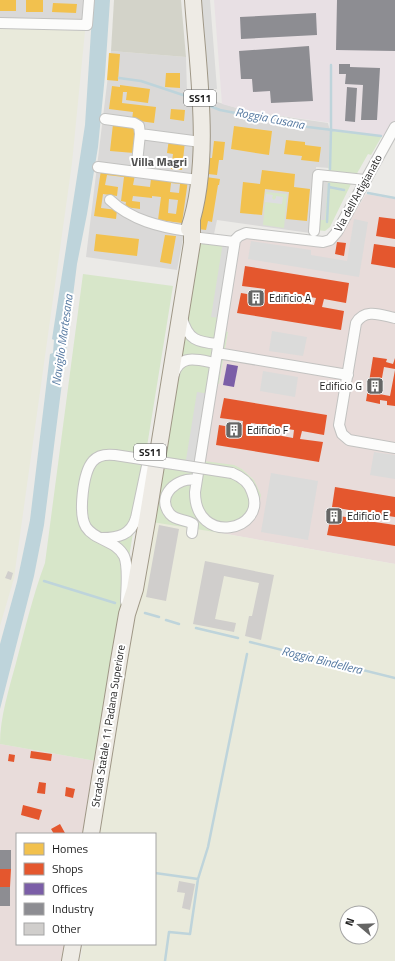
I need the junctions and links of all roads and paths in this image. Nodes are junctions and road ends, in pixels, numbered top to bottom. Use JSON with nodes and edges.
{"nodes":[{"id":1,"x":89,"y":0,"type":"edge"},
{"id":2,"x":193,"y":0,"type":"edge"},
{"id":3,"x":0,"y":23,"type":"edge"},
{"id":4,"x":105,"y":119,"type":"dead end"},
{"id":5,"x":395,"y":127,"type":"edge"},
{"id":6,"x":140,"y":134,"type":"junction"},
{"id":7,"x":202,"y":142,"type":"junction"},
{"id":8,"x":98,"y":167,"type":"dead end"},
{"id":9,"x":136,"y":172,"type":"junction"},
{"id":10,"x":198,"y":180,"type":"junction"},
{"id":11,"x":365,"y":180,"type":"junction"},
{"id":12,"x":110,"y":200,"type":"dead end"},
{"id":13,"x":191,"y":229,"type":"junction"},
{"id":14,"x":314,"y":231,"type":"dead end"},
{"id":15,"x":234,"y":242,"type":"junction"},
{"id":16,"x":180,"y":291,"type":"junction"},
{"id":17,"x":180,"y":314,"type":"junction"},
{"id":18,"x":395,"y":318,"type":"edge"},
{"id":19,"x":217,"y":354,"type":"junction"},
{"id":20,"x":348,"y":375,"type":"junction"},
{"id":21,"x":395,"y":448,"type":"edge"},
{"id":22,"x":151,"y":467,"type":"junction"},
{"id":23,"x":196,"y":483,"type":"junction"},
{"id":24,"x":192,"y":533,"type":"dead end"},
{"id":25,"x":101,"y":538,"type":"junction"},
{"id":26,"x":127,"y":611,"type":"junction"},
{"id":27,"x":91,"y":833,"type":"edge"},
{"id":28,"x":73,"y":945,"type":"edge"},
{"id":29,"x":70,"y":961,"type":"edge"}],
"edges":[{"from":1,"to":3,"type":"street"},
{"from":2,"to":7,"type":"main road","number":"SS11"},
{"from":4,"to":6,"type":"street"},
{"from":5,"to":11,"type":"street","name":"Via dell'Artigianato"},
{"from":6,"to":7,"type":"street"},
{"from":6,"to":9,"type":"street"},
{"from":7,"to":10,"type":"main road","number":"SS11"},
{"from":8,"to":9,"type":"street"},
{"from":9,"to":10,"type":"street"},
{"from":10,"to":13,"type":"main road","number":"SS11"},
{"from":11,"to":14,"type":"street"},
{"from":11,"to":15,"type":"street","name":"Via dell'Artigianato"},
{"from":12,"to":13,"type":"street"},
{"from":13,"to":15,"type":"street"},
{"from":13,"to":16,"type":"main road","number":"SS11"},
{"from":15,"to":19,"type":"street"},
{"from":16,"to":17,"type":"main road","name":"Strada Statale 11 Padana Superiore","number":"SS11"},
{"from":16,"to":22,"type":"main road","name":"Strada Statale 11 Padana Superiore","number":"SS11"},
{"from":17,"to":19,"type":"street"},
{"from":17,"to":22,"type":"main road","name":"Strada Statale 11 Padana Superiore","number":"SS11"},
{"from":18,"to":20,"type":"street"},
{"from":19,"to":20,"type":"street"},
{"from":19,"to":22,"type":"street"},
{"from":19,"to":23,"type":"street"},
{"from":20,"to":21,"type":"street"},
{"from":22,"to":25,"type":"street"},
{"from":22,"to":26,"type":"main road","name":"Strada Statale 11 Padana Superiore","number":"SS11"},
{"from":23,"to":24,"type":"street"},
{"from":23,"to":25,"type":"street","bridge":true},
{"from":25,"to":26,"type":"street"},
{"from":26,"to":27,"type":"main road","name":"Strada Statale 11 Padana Superiore","number":"SS11"},
{"from":28,"to":29,"type":"main road"}]}
